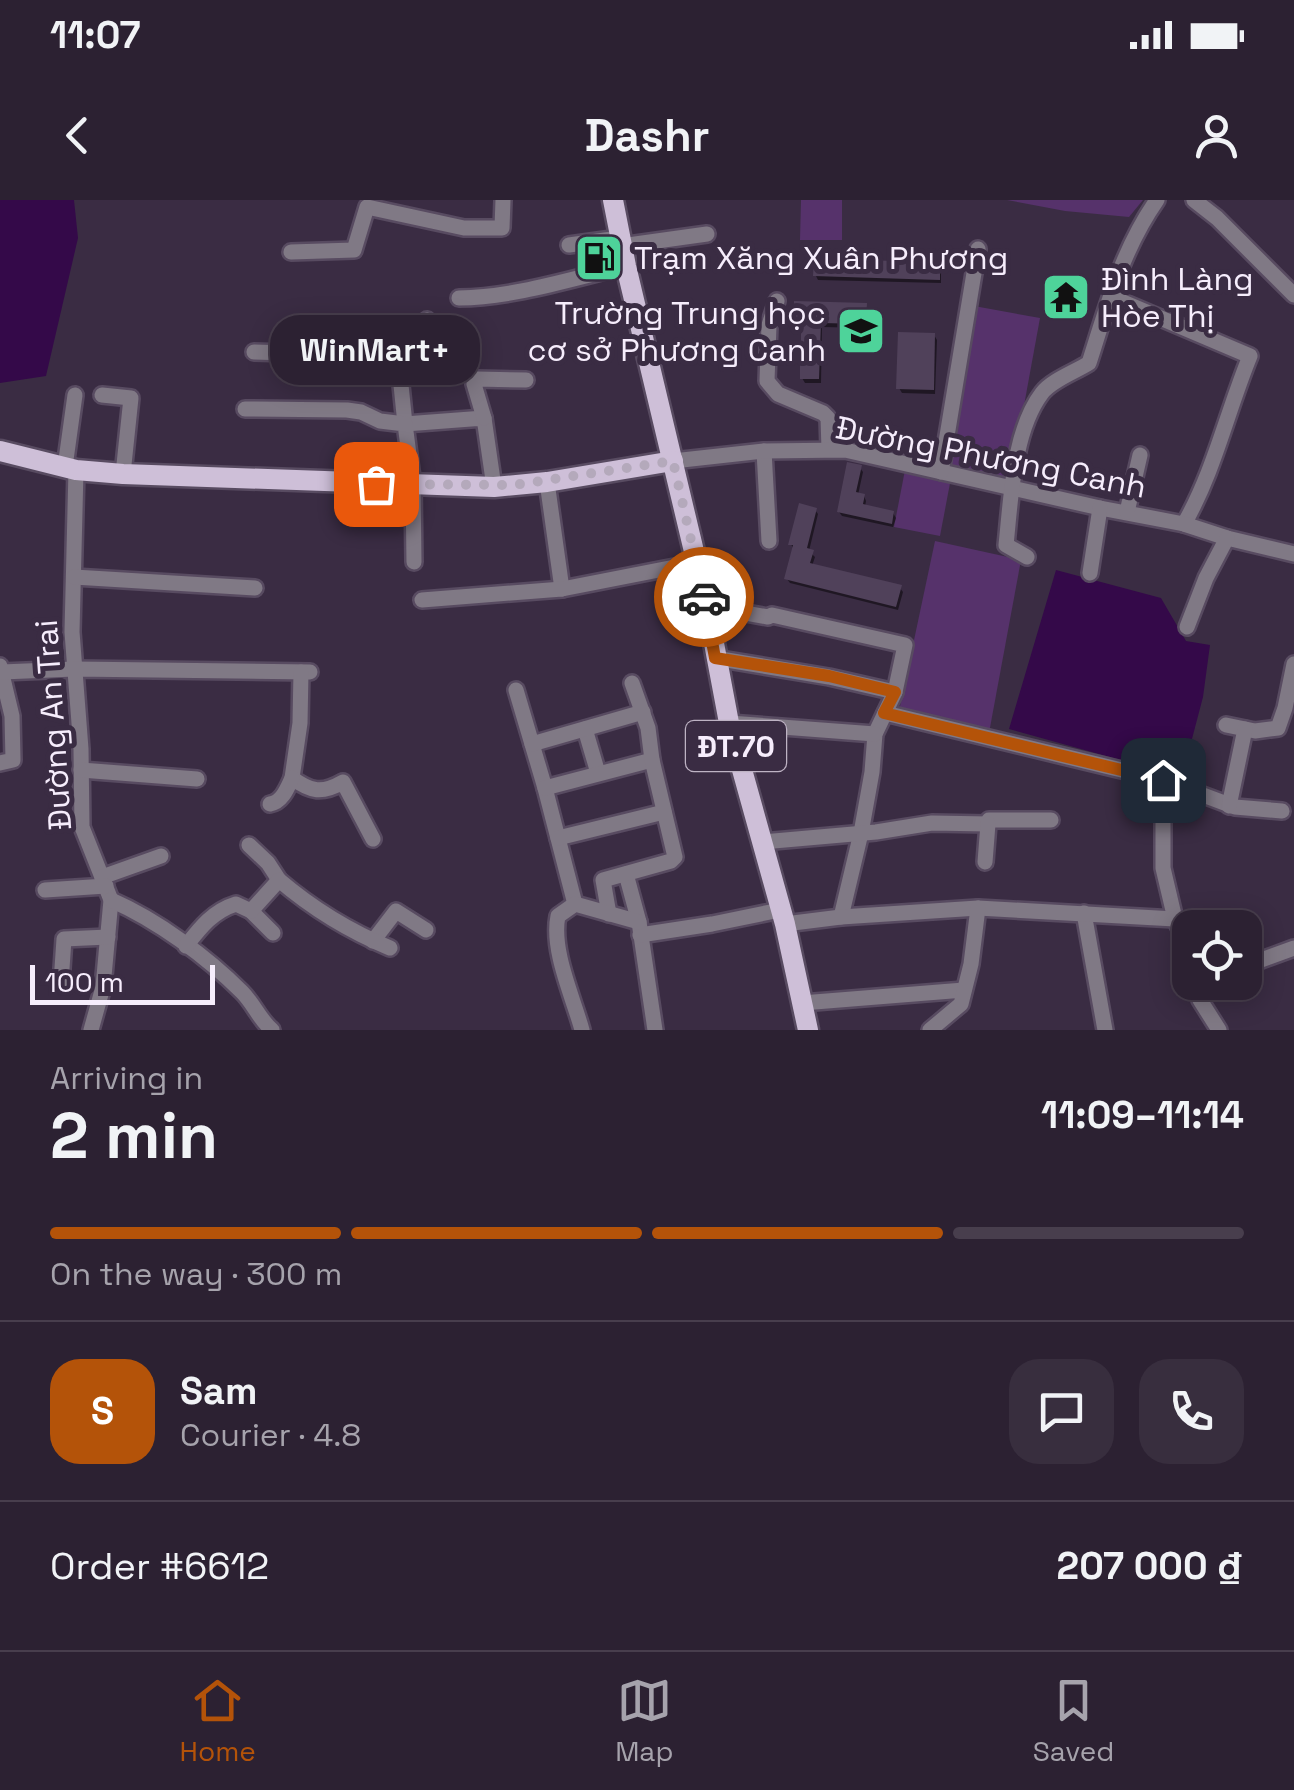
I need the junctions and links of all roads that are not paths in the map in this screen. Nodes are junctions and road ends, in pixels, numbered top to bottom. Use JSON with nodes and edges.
{"nodes":[{"id":1,"x":504,"y":200,"type":"edge"},
{"id":2,"x":613,"y":200,"type":"edge"},
{"id":3,"x":1156,"y":200,"type":"edge"},
{"id":4,"x":1204,"y":203,"type":"edge"},
{"id":5,"x":707,"y":234,"type":"dead end"},
{"id":6,"x":569,"y":245,"type":"dead end"},
{"id":7,"x":978,"y":249,"type":"dead end"},
{"id":8,"x":622,"y":250,"type":"junction"},
{"id":9,"x":291,"y":252,"type":"dead end"},
{"id":10,"x":1294,"y":295,"type":"edge"},
{"id":11,"x":1111,"y":297,"type":"junction"},
{"id":12,"x":459,"y":298,"type":"dead end"},
{"id":13,"x":776,"y":301,"type":"dead end"},
{"id":14,"x":427,"y":320,"type":"dead end"},
{"id":15,"x":254,"y":352,"type":"dead end"},
{"id":16,"x":398,"y":356,"type":"junction"},
{"id":17,"x":526,"y":380,"type":"dead end"},
{"id":18,"x":76,"y":395,"type":"dead end"},
{"id":19,"x":102,"y":395,"type":"dead end"},
{"id":20,"x":245,"y":409,"type":"dead end"},
{"id":21,"x":484,"y":418,"type":"junction"},
{"id":22,"x":405,"y":424,"type":"junction"},
{"id":23,"x":829,"y":449,"type":"junction"},
{"id":24,"x":0,"y":450,"type":"edge"},
{"id":25,"x":764,"y":452,"type":"junction"},
{"id":26,"x":1140,"y":454,"type":"dead end"},
{"id":27,"x":673,"y":461,"type":"junction"},
{"id":28,"x":70,"y":469,"type":"junction"},
{"id":29,"x":942,"y":472,"type":"junction"},
{"id":30,"x":123,"y":474,"type":"junction"},
{"id":31,"x":547,"y":482,"type":"junction"},
{"id":32,"x":412,"y":485,"type":"junction"},
{"id":33,"x":494,"y":487,"type":"junction"},
{"id":34,"x":1012,"y":487,"type":"junction"},
{"id":35,"x":1100,"y":508,"type":"junction"},
{"id":36,"x":1127,"y":512,"type":"junction"},
{"id":37,"x":1184,"y":524,"type":"junction"},
{"id":38,"x":1227,"y":538,"type":"junction"},
{"id":39,"x":770,"y":541,"type":"dead end"},
{"id":40,"x":1294,"y":554,"type":"edge"},
{"id":41,"x":1027,"y":556,"type":"dead end"},
{"id":42,"x":414,"y":562,"type":"dead end"},
{"id":43,"x":695,"y":563,"type":"junction"},
{"id":44,"x":1090,"y":573,"type":"dead end"},
{"id":45,"x":74,"y":577,"type":"junction"},
{"id":46,"x":255,"y":588,"type":"dead end"},
{"id":47,"x":562,"y":589,"type":"junction"},
{"id":48,"x":422,"y":600,"type":"dead end"},
{"id":49,"x":707,"y":606,"type":"junction"},
{"id":50,"x":1188,"y":627,"type":"dead end"},
{"id":51,"x":715,"y":658,"type":"junction"},
{"id":52,"x":1294,"y":664,"type":"edge"},
{"id":53,"x":1,"y":669,"type":"edge"},
{"id":54,"x":74,"y":669,"type":"junction"},
{"id":55,"x":632,"y":683,"type":"dead end"},
{"id":56,"x":516,"y":690,"type":"dead end"},
{"id":57,"x":895,"y":692,"type":"junction"},
{"id":58,"x":642,"y":712,"type":"junction"},
{"id":59,"x":884,"y":713,"type":"junction"},
{"id":60,"x":729,"y":723,"type":"junction"},
{"id":61,"x":1226,"y":725,"type":"dead end"},
{"id":62,"x":585,"y":729,"type":"junction"},
{"id":63,"x":1245,"y":729,"type":"junction"},
{"id":64,"x":875,"y":734,"type":"junction"},
{"id":65,"x":532,"y":744,"type":"junction"},
{"id":66,"x":652,"y":760,"type":"junction"},
{"id":67,"x":0,"y":763,"type":"edge"},
{"id":68,"x":81,"y":770,"type":"junction"},
{"id":69,"x":598,"y":773,"type":"junction"},
{"id":70,"x":292,"y":778,"type":"junction"},
{"id":71,"x":197,"y":780,"type":"dead end"},
{"id":72,"x":1163,"y":780,"type":"junction"},
{"id":73,"x":545,"y":788,"type":"junction"},
{"id":74,"x":270,"y":804,"type":"dead end"},
{"id":75,"x":1229,"y":806,"type":"junction"},
{"id":76,"x":1282,"y":811,"type":"dead end"},
{"id":77,"x":664,"y":812,"type":"junction"},
{"id":78,"x":1050,"y":820,"type":"dead end"},
{"id":79,"x":988,"y":824,"type":"junction"},
{"id":80,"x":860,"y":834,"type":"junction"},
{"id":81,"x":373,"y":838,"type":"dead end"},
{"id":82,"x":558,"y":838,"type":"junction"},
{"id":83,"x":762,"y":842,"type":"junction"},
{"id":84,"x":247,"y":847,"type":"dead end"},
{"id":85,"x":161,"y":856,"type":"dead end"},
{"id":86,"x":985,"y":862,"type":"dead end"},
{"id":87,"x":626,"y":874,"type":"junction"},
{"id":88,"x":276,"y":876,"type":"junction"},
{"id":89,"x":106,"y":888,"type":"junction"},
{"id":90,"x":45,"y":890,"type":"dead end"},
{"id":91,"x":576,"y":904,"type":"junction"},
{"id":92,"x":978,"y":908,"type":"junction"},
{"id":93,"x":250,"y":910,"type":"junction"},
{"id":94,"x":1174,"y":910,"type":"edge"},
{"id":95,"x":1084,"y":913,"type":"junction"},
{"id":96,"x":609,"y":914,"type":"junction"},
{"id":97,"x":782,"y":917,"type":"junction"},
{"id":98,"x":841,"y":917,"type":"junction"},
{"id":99,"x":1172,"y":919,"type":"edge"},
{"id":100,"x":639,"y":929,"type":"junction"},
{"id":101,"x":426,"y":930,"type":"dead end"},
{"id":102,"x":273,"y":933,"type":"dead end"},
{"id":103,"x":108,"y":936,"type":"junction"},
{"id":104,"x":373,"y":941,"type":"junction"},
{"id":105,"x":186,"y":946,"type":"junction"},
{"id":106,"x":390,"y":948,"type":"dead end"},
{"id":107,"x":1294,"y":948,"type":"edge"},
{"id":108,"x":1262,"y":960,"type":"edge"},
{"id":109,"x":61,"y":982,"type":"dead end"},
{"id":110,"x":964,"y":990,"type":"junction"},
{"id":111,"x":1201,"y":1000,"type":"edge"},
{"id":112,"x":802,"y":1003,"type":"junction"},
{"id":113,"x":91,"y":1030,"type":"edge"},
{"id":114,"x":272,"y":1030,"type":"edge"},
{"id":115,"x":582,"y":1030,"type":"edge"},
{"id":116,"x":654,"y":1030,"type":"edge"},
{"id":117,"x":808,"y":1030,"type":"edge"},
{"id":118,"x":930,"y":1030,"type":"edge"},
{"id":119,"x":1105,"y":1030,"type":"edge"},
{"id":120,"x":1219,"y":1030,"type":"edge"}],
"edges":[{"from":1,"to":9,"type":"street"},
{"from":2,"to":8,"type":"main road","number":"ĐT.70"},
{"from":3,"to":11,"type":"street"},
{"from":4,"to":10,"type":"street"},
{"from":5,"to":8,"type":"street"},
{"from":6,"to":8,"type":"street"},
{"from":7,"to":29,"type":"street"},
{"from":8,"to":12,"type":"street"},
{"from":8,"to":27,"type":"main road","number":"ĐT.70"},
{"from":11,"to":34,"type":"street"},
{"from":11,"to":37,"type":"street"},
{"from":13,"to":23,"type":"street"},
{"from":14,"to":16,"type":"street"},
{"from":15,"to":16,"type":"street"},
{"from":16,"to":22,"type":"street"},
{"from":17,"to":21,"type":"street"},
{"from":18,"to":28,"type":"street","name":"Đường An Trai"},
{"from":19,"to":30,"type":"street"},
{"from":20,"to":22,"type":"street"},
{"from":21,"to":22,"type":"street"},
{"from":21,"to":33,"type":"street"},
{"from":22,"to":32,"type":"street"},
{"from":23,"to":25,"type":"street","name":"Đường Phương Canh"},
{"from":23,"to":29,"type":"street","name":"Đường Phương Canh"},
{"from":24,"to":28,"type":"main road"},
{"from":25,"to":27,"type":"street","name":"Đường Phương Canh"},
{"from":25,"to":39,"type":"street"},
{"from":26,"to":36,"type":"street"},
{"from":27,"to":31,"type":"main road"},
{"from":27,"to":43,"type":"main road","number":"ĐT.70"},
{"from":28,"to":30,"type":"main road"},
{"from":28,"to":45,"type":"street","name":"Đường An Trai"},
{"from":29,"to":34,"type":"street","name":"Đường Phương Canh"},
{"from":30,"to":32,"type":"main road"},
{"from":31,"to":33,"type":"main road"},
{"from":31,"to":47,"type":"street"},
{"from":32,"to":33,"type":"main road"},
{"from":32,"to":42,"type":"street"},
{"from":34,"to":35,"type":"street","name":"Đường Phương Canh"},
{"from":34,"to":41,"type":"street"},
{"from":35,"to":36,"type":"street","name":"Đường Phương Canh"},
{"from":35,"to":44,"type":"street"},
{"from":36,"to":37,"type":"street","name":"Đường Phương Canh"},
{"from":37,"to":38,"type":"street","name":"Đường Phương Canh"},
{"from":38,"to":40,"type":"street","name":"Đường Phương Canh"},
{"from":38,"to":50,"type":"street"},
{"from":43,"to":47,"type":"street"},
{"from":43,"to":49,"type":"main road","number":"ĐT.70"},
{"from":45,"to":46,"type":"street"},
{"from":45,"to":54,"type":"street","name":"Đường An Trai"},
{"from":47,"to":48,"type":"street"},
{"from":49,"to":51,"type":"main road","number":"ĐT.70"},
{"from":49,"to":57,"type":"street"},
{"from":51,"to":57,"type":"street"},
{"from":51,"to":60,"type":"main road","number":"ĐT.70"},
{"from":52,"to":63,"type":"street"},
{"from":53,"to":54,"type":"street"},
{"from":53,"to":67,"type":"street"},
{"from":54,"to":68,"type":"street","name":"Đường An Trai"},
{"from":54,"to":70,"type":"street"},
{"from":55,"to":58,"type":"street"},
{"from":56,"to":65,"type":"street"},
{"from":57,"to":59,"type":"street"},
{"from":58,"to":62,"type":"street"},
{"from":58,"to":66,"type":"street"},
{"from":59,"to":64,"type":"street"},
{"from":59,"to":72,"type":"street"},
{"from":60,"to":64,"type":"street"},
{"from":60,"to":83,"type":"main road","number":"ĐT.70"},
{"from":61,"to":63,"type":"street"},
{"from":62,"to":65,"type":"street"},
{"from":62,"to":69,"type":"street"},
{"from":63,"to":75,"type":"street"},
{"from":64,"to":80,"type":"street"},
{"from":65,"to":73,"type":"street"},
{"from":66,"to":69,"type":"street"},
{"from":66,"to":77,"type":"street"},
{"from":68,"to":71,"type":"street"},
{"from":68,"to":89,"type":"street","name":"Đường An Trai"},
{"from":69,"to":73,"type":"street"},
{"from":70,"to":74,"type":"street"},
{"from":70,"to":81,"type":"street"},
{"from":72,"to":75,"type":"street"},
{"from":72,"to":94,"type":"street"},
{"from":73,"to":82,"type":"street"},
{"from":75,"to":76,"type":"street"},
{"from":77,"to":82,"type":"street"},
{"from":77,"to":87,"type":"street"},
{"from":78,"to":79,"type":"street"},
{"from":79,"to":80,"type":"street"},
{"from":79,"to":86,"type":"street"},
{"from":80,"to":83,"type":"street"},
{"from":80,"to":98,"type":"street"},
{"from":82,"to":91,"type":"street"},
{"from":83,"to":97,"type":"main road","number":"ĐT.70"},
{"from":84,"to":88,"type":"street"},
{"from":85,"to":89,"type":"street"},
{"from":87,"to":96,"type":"street"},
{"from":87,"to":100,"type":"street"},
{"from":88,"to":93,"type":"street"},
{"from":88,"to":104,"type":"street"},
{"from":89,"to":90,"type":"street"},
{"from":89,"to":103,"type":"street","name":"Đường An Trai"},
{"from":89,"to":105,"type":"street"},
{"from":91,"to":96,"type":"street"},
{"from":91,"to":115,"type":"street"},
{"from":92,"to":95,"type":"street"},
{"from":92,"to":98,"type":"street"},
{"from":92,"to":110,"type":"street"},
{"from":93,"to":102,"type":"street"},
{"from":93,"to":105,"type":"street"},
{"from":95,"to":99,"type":"street"},
{"from":95,"to":119,"type":"street"},
{"from":96,"to":100,"type":"street"},
{"from":97,"to":98,"type":"street"},
{"from":97,"to":100,"type":"street"},
{"from":97,"to":112,"type":"main road","number":"ĐT.70"},
{"from":100,"to":116,"type":"street"},
{"from":101,"to":104,"type":"street"},
{"from":103,"to":109,"type":"street"},
{"from":103,"to":113,"type":"street","name":"Đường An Trai"},
{"from":104,"to":106,"type":"street"},
{"from":105,"to":114,"type":"street"},
{"from":107,"to":108,"type":"street"},
{"from":110,"to":112,"type":"street"},
{"from":110,"to":118,"type":"street"},
{"from":111,"to":120,"type":"street"},
{"from":112,"to":117,"type":"main road","number":"ĐT.70"}]}
